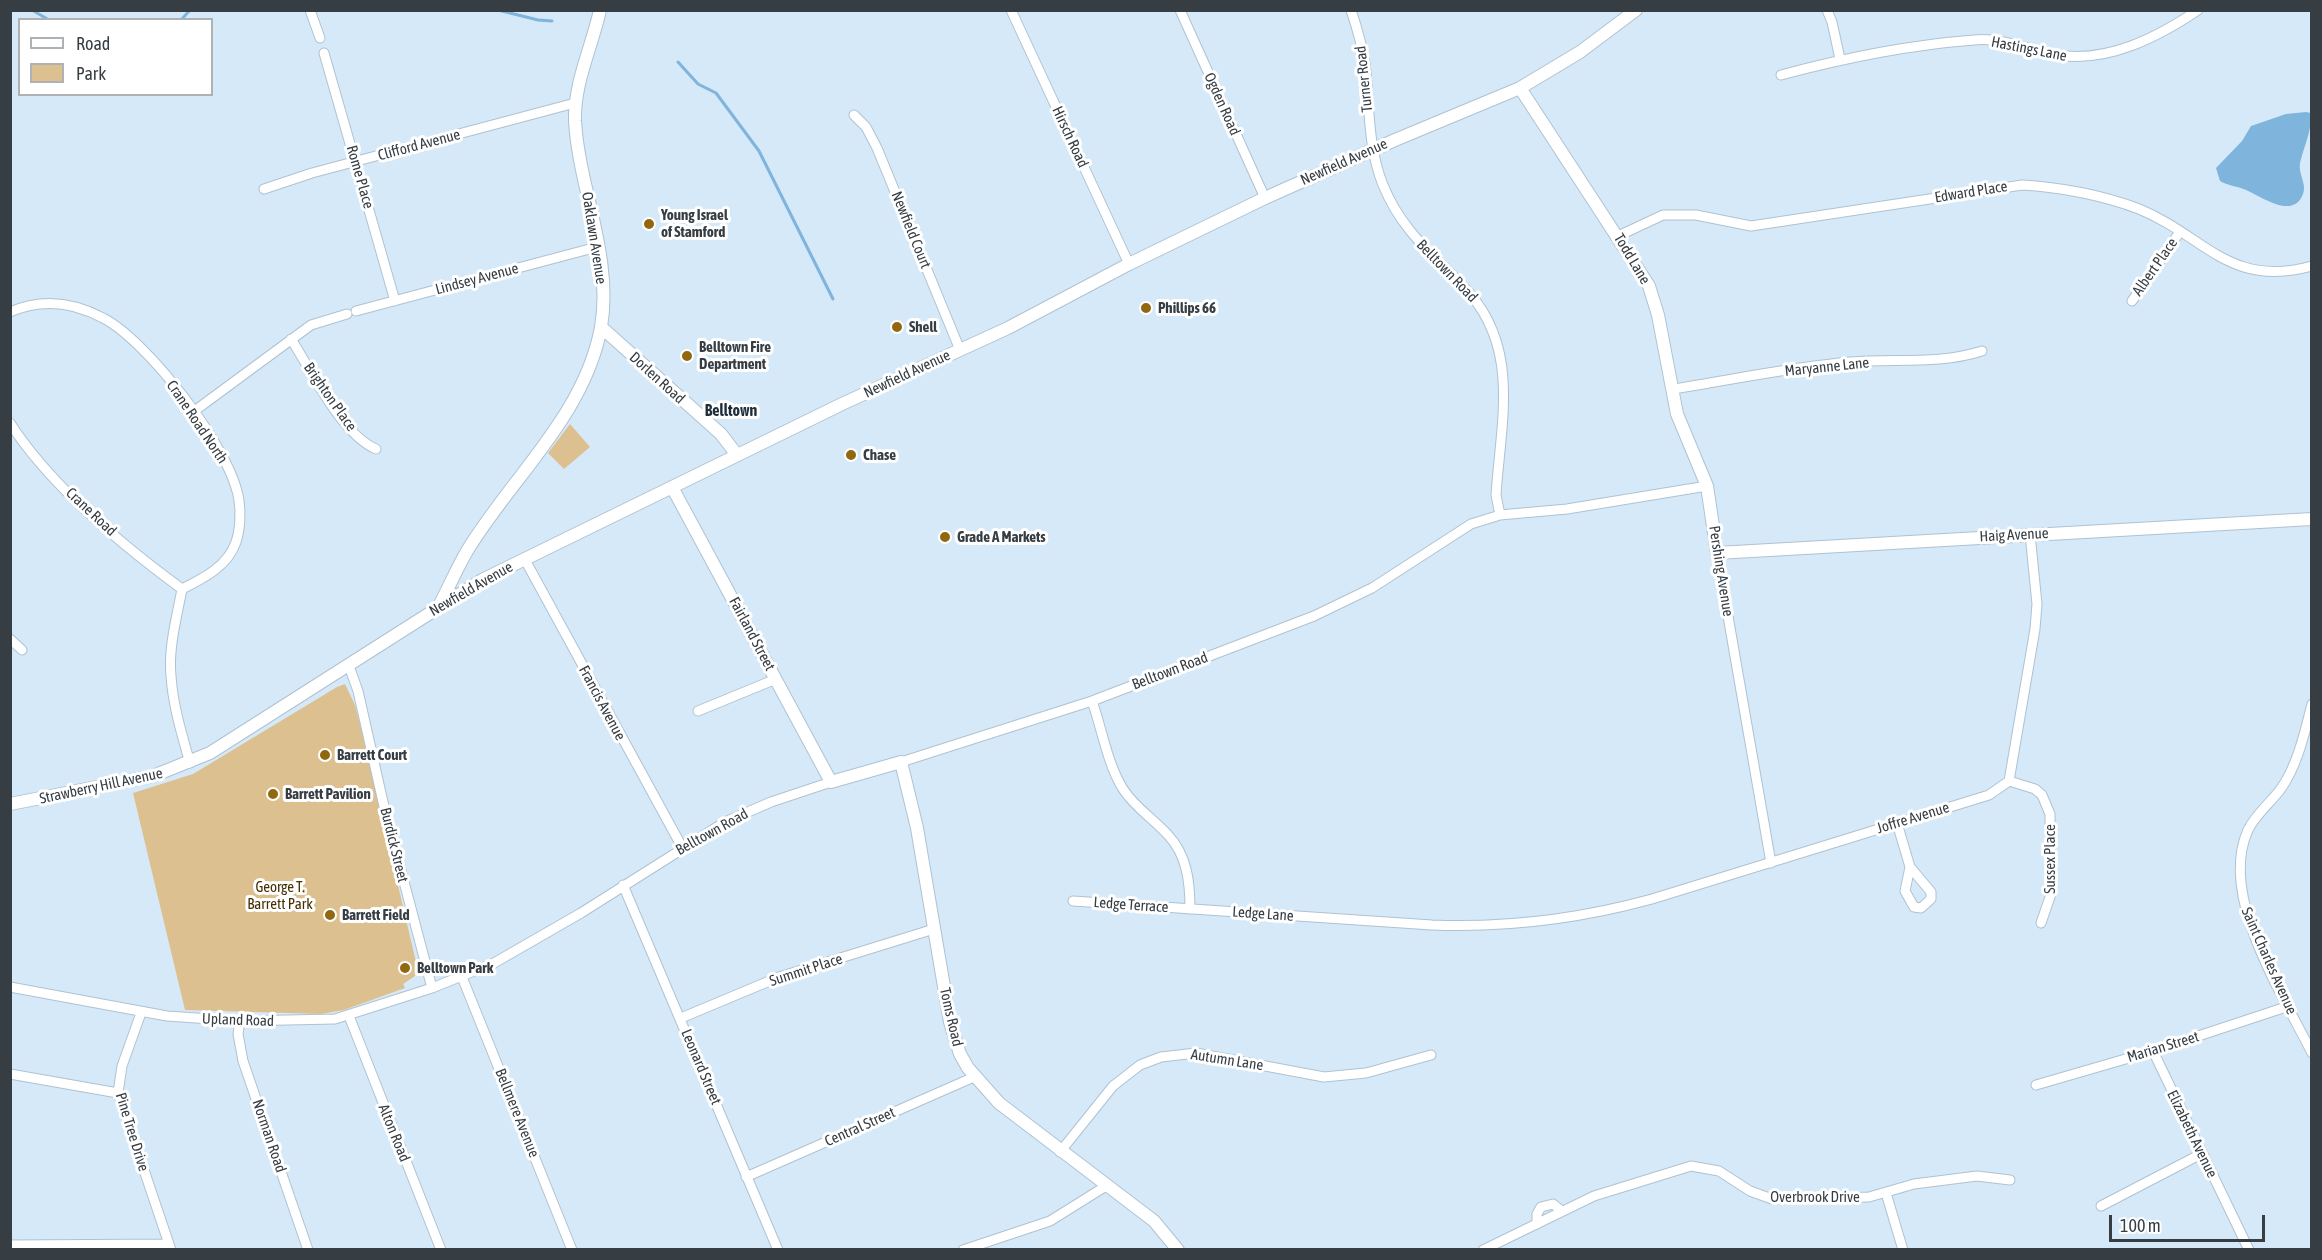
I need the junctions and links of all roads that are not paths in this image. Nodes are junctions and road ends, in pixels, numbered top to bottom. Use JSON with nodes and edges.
{"nodes":[{"id":1,"x":310,"y":10,"type":"edge"},
{"id":2,"x":600,"y":10,"type":"edge"},
{"id":3,"x":1011,"y":10,"type":"edge"},
{"id":4,"x":1180,"y":10,"type":"edge"},
{"id":5,"x":1351,"y":10,"type":"edge"},
{"id":6,"x":1636,"y":10,"type":"edge"},
{"id":7,"x":1827,"y":10,"type":"edge"},
{"id":8,"x":2198,"y":10,"type":"edge"},
{"id":9,"x":320,"y":38,"type":"dead end"},
{"id":10,"x":324,"y":53,"type":"dead end"},
{"id":11,"x":1839,"y":59,"type":"junction"},
{"id":12,"x":1781,"y":75,"type":"dead end"},
{"id":13,"x":1520,"y":88,"type":"junction"},
{"id":14,"x":575,"y":103,"type":"junction"},
{"id":15,"x":854,"y":115,"type":"dead end"},
{"id":16,"x":1372,"y":150,"type":"junction"},
{"id":17,"x":357,"y":162,"type":"junction"},
{"id":18,"x":264,"y":189,"type":"dead end"},
{"id":19,"x":1265,"y":198,"type":"junction"},
{"id":20,"x":2179,"y":233,"type":"junction"},
{"id":21,"x":1618,"y":236,"type":"junction"},
{"id":22,"x":597,"y":246,"type":"junction"},
{"id":23,"x":1129,"y":264,"type":"junction"},
{"id":24,"x":2312,"y":266,"type":"edge"},
{"id":25,"x":395,"y":301,"type":"junction"},
{"id":26,"x":2132,"y":301,"type":"dead end"},
{"id":27,"x":10,"y":312,"type":"edge"},
{"id":28,"x":601,"y":327,"type":"junction"},
{"id":29,"x":291,"y":339,"type":"junction"},
{"id":30,"x":960,"y":350,"type":"junction"},
{"id":31,"x":1982,"y":351,"type":"dead end"},
{"id":32,"x":1672,"y":389,"type":"junction"},
{"id":33,"x":193,"y":412,"type":"junction"},
{"id":34,"x":10,"y":423,"type":"edge"},
{"id":35,"x":376,"y":449,"type":"dead end"},
{"id":36,"x":737,"y":455,"type":"junction"},
{"id":37,"x":1707,"y":486,"type":"junction"},
{"id":38,"x":672,"y":487,"type":"junction"},
{"id":39,"x":1500,"y":515,"type":"junction"},
{"id":40,"x":2312,"y":519,"type":"edge"},
{"id":41,"x":2031,"y":534,"type":"junction"},
{"id":42,"x":1717,"y":553,"type":"junction"},
{"id":43,"x":524,"y":558,"type":"junction"},
{"id":44,"x":182,"y":589,"type":"junction"},
{"id":45,"x":440,"y":605,"type":"junction"},
{"id":46,"x":10,"y":639,"type":"edge"},
{"id":47,"x":22,"y":650,"type":"dead end"},
{"id":48,"x":349,"y":666,"type":"junction"},
{"id":49,"x":776,"y":679,"type":"junction"},
{"id":50,"x":1092,"y":701,"type":"junction"},
{"id":51,"x":2312,"y":704,"type":"edge"},
{"id":52,"x":698,"y":711,"type":"dead end"},
{"id":53,"x":2310,"y":719,"type":"edge"},
{"id":54,"x":902,"y":762,"type":"junction"},
{"id":55,"x":190,"y":763,"type":"junction"},
{"id":56,"x":2009,"y":781,"type":"junction"},
{"id":57,"x":831,"y":782,"type":"junction"},
{"id":58,"x":10,"y":804,"type":"edge"},
{"id":59,"x":1897,"y":823,"type":"junction"},
{"id":60,"x":682,"y":847,"type":"junction"},
{"id":61,"x":1771,"y":863,"type":"junction"},
{"id":62,"x":1910,"y":867,"type":"dead end"},
{"id":63,"x":623,"y":885,"type":"junction"},
{"id":64,"x":1073,"y":901,"type":"dead end"},
{"id":65,"x":1190,"y":909,"type":"junction"},
{"id":66,"x":1573,"y":916,"type":"joint"},
{"id":67,"x":2041,"y":923,"type":"dead end"},
{"id":68,"x":934,"y":929,"type":"junction"},
{"id":69,"x":462,"y":977,"type":"junction"},
{"id":70,"x":10,"y":987,"type":"edge"},
{"id":71,"x":432,"y":988,"type":"junction"},
{"id":72,"x":2289,"y":1006,"type":"junction"},
{"id":73,"x":141,"y":1013,"type":"junction"},
{"id":74,"x":349,"y":1016,"type":"junction"},
{"id":75,"x":681,"y":1018,"type":"junction"},
{"id":76,"x":240,"y":1021,"type":"junction"},
{"id":77,"x":2153,"y":1051,"type":"junction"},
{"id":78,"x":2312,"y":1053,"type":"edge"},
{"id":79,"x":1431,"y":1054,"type":"dead end"},
{"id":80,"x":10,"y":1074,"type":"edge"},
{"id":81,"x":974,"y":1077,"type":"junction"},
{"id":82,"x":2036,"y":1085,"type":"dead end"},
{"id":83,"x":118,"y":1093,"type":"junction"},
{"id":84,"x":1060,"y":1152,"type":"junction"},
{"id":85,"x":2201,"y":1154,"type":"junction"},
{"id":86,"x":746,"y":1177,"type":"junction"},
{"id":87,"x":2010,"y":1180,"type":"dead end"},
{"id":88,"x":1106,"y":1186,"type":"junction"},
{"id":89,"x":1886,"y":1193,"type":"junction"},
{"id":90,"x":2101,"y":1206,"type":"dead end"},
{"id":91,"x":10,"y":1245,"type":"edge"},
{"id":92,"x":170,"y":1247,"type":"edge"},
{"id":93,"x":308,"y":1250,"type":"edge"},
{"id":94,"x":441,"y":1250,"type":"edge"},
{"id":95,"x":572,"y":1250,"type":"edge"},
{"id":96,"x":778,"y":1250,"type":"edge"},
{"id":97,"x":963,"y":1250,"type":"edge"},
{"id":98,"x":1178,"y":1250,"type":"edge"},
{"id":99,"x":1483,"y":1250,"type":"edge"},
{"id":100,"x":1903,"y":1250,"type":"edge"},
{"id":101,"x":2249,"y":1250,"type":"edge"}],
"edges":[{"from":1,"to":9,"type":"street"},
{"from":2,"to":14,"type":"street","name":"Oaklawn Avenue"},
{"from":3,"to":23,"type":"street","name":"Hirsch Road"},
{"from":4,"to":19,"type":"street","name":"Ogden Road"},
{"from":5,"to":16,"type":"street","name":"Turner Road"},
{"from":6,"to":13,"type":"street","name":"Newfield Avenue"},
{"from":7,"to":11,"type":"street"},
{"from":8,"to":11,"type":"street","name":"Hastings Lane"},
{"from":10,"to":17,"type":"street","name":"Rome Place"},
{"from":11,"to":12,"type":"street","name":"Hastings Lane"},
{"from":13,"to":16,"type":"street","name":"Newfield Avenue"},
{"from":13,"to":21,"type":"street","name":"Todd Lane"},
{"from":14,"to":17,"type":"street","name":"Clifford Avenue"},
{"from":14,"to":22,"type":"street","name":"Oaklawn Avenue"},
{"from":15,"to":30,"type":"street","name":"Newfield Court"},
{"from":16,"to":19,"type":"street","name":"Newfield Avenue"},
{"from":16,"to":39,"type":"street","name":"Belltown Road"},
{"from":17,"to":18,"type":"street","name":"Clifford Avenue"},
{"from":17,"to":25,"type":"street","name":"Rome Place"},
{"from":19,"to":23,"type":"street","name":"Newfield Avenue"},
{"from":20,"to":21,"type":"street","name":"Edward Place"},
{"from":20,"to":24,"type":"street","name":"Edward Place"},
{"from":20,"to":26,"type":"street","name":"Albert Place"},
{"from":21,"to":32,"type":"street","name":"Todd Lane"},
{"from":22,"to":25,"type":"street","name":"Lindsey Avenue"},
{"from":22,"to":28,"type":"street","name":"Oaklawn Avenue"},
{"from":23,"to":30,"type":"street","name":"Newfield Avenue"},
{"from":25,"to":29,"type":"street","name":"Lindsey Avenue"},
{"from":27,"to":33,"type":"street","name":"Crane Road North"},
{"from":28,"to":36,"type":"street","name":"Dorlen Road"},
{"from":28,"to":45,"type":"street","name":"Oaklawn Avenue"},
{"from":29,"to":33,"type":"street","name":"Lindsey Avenue"},
{"from":29,"to":35,"type":"street","name":"Brighton Place"},
{"from":30,"to":36,"type":"street","name":"Newfield Avenue"},
{"from":31,"to":32,"type":"street","name":"Maryanne Lane"},
{"from":32,"to":37,"type":"street","name":"Todd Lane"},
{"from":33,"to":44,"type":"street","name":"Crane Road North"},
{"from":34,"to":44,"type":"street","name":"Crane Road"},
{"from":36,"to":38,"type":"street","name":"Newfield Avenue"},
{"from":37,"to":39,"type":"street"},
{"from":37,"to":42,"type":"street","name":"Pershing Avenue"},
{"from":38,"to":43,"type":"street","name":"Newfield Avenue"},
{"from":38,"to":49,"type":"street","name":"Fairland Street"},
{"from":39,"to":50,"type":"street","name":"Belltown Road"},
{"from":40,"to":41,"type":"street","name":"Haig Avenue"},
{"from":41,"to":42,"type":"street","name":"Haig Avenue"},
{"from":41,"to":56,"type":"street"},
{"from":42,"to":61,"type":"street","name":"Pershing Avenue"},
{"from":43,"to":45,"type":"street","name":"Newfield Avenue"},
{"from":43,"to":60,"type":"street","name":"Francis Avenue"},
{"from":44,"to":55,"type":"street"},
{"from":45,"to":48,"type":"street","name":"Newfield Avenue"},
{"from":46,"to":47,"type":"street"},
{"from":48,"to":55,"type":"street","name":"Newfield Avenue"},
{"from":48,"to":71,"type":"street","name":"Burdick Street"},
{"from":49,"to":52,"type":"street"},
{"from":49,"to":57,"type":"street","name":"Fairland Street"},
{"from":50,"to":54,"type":"street","name":"Belltown Road"},
{"from":50,"to":65,"type":"street"},
{"from":51,"to":53,"type":"street","name":"Saint Charles Avenue"},
{"from":53,"to":72,"type":"street","name":"Saint Charles Avenue"},
{"from":54,"to":57,"type":"street","name":"Belltown Road"},
{"from":54,"to":68,"type":"street","name":"Toms Road"},
{"from":55,"to":58,"type":"street","name":"Strawberry Hill Avenue"},
{"from":56,"to":59,"type":"street","name":"Joffre Avenue"},
{"from":56,"to":67,"type":"street","name":"Sussex Place"},
{"from":57,"to":60,"type":"street","name":"Belltown Road"},
{"from":59,"to":61,"type":"street","name":"Joffre Avenue"},
{"from":59,"to":62,"type":"street"},
{"from":60,"to":63,"type":"street","name":"Belltown Road"},
{"from":61,"to":66,"type":"street","name":"Joffre Avenue"},
{"from":63,"to":69,"type":"street","name":"Belltown Road"},
{"from":63,"to":75,"type":"street","name":"Leonard Street"},
{"from":64,"to":65,"type":"street","name":"Ledge Terrace"},
{"from":65,"to":66,"type":"street","name":"Ledge Lane"},
{"from":68,"to":75,"type":"street","name":"Summit Place"},
{"from":68,"to":81,"type":"street","name":"Toms Road"},
{"from":69,"to":71,"type":"street","name":"Upland Road"},
{"from":69,"to":95,"type":"street","name":"Bellmere Avenue"},
{"from":70,"to":73,"type":"street","name":"Upland Road"},
{"from":71,"to":74,"type":"street","name":"Upland Road"},
{"from":72,"to":77,"type":"street","name":"Marian Street"},
{"from":72,"to":78,"type":"street","name":"Saint Charles Avenue"},
{"from":73,"to":76,"type":"street","name":"Upland Road"},
{"from":73,"to":83,"type":"street","name":"Pine Tree Drive"},
{"from":74,"to":76,"type":"street","name":"Upland Road"},
{"from":74,"to":94,"type":"street","name":"Alton Road"},
{"from":75,"to":86,"type":"street","name":"Leonard Street"},
{"from":76,"to":93,"type":"street","name":"Norman Road"},
{"from":77,"to":82,"type":"street","name":"Marian Street"},
{"from":77,"to":85,"type":"street","name":"Elizabeth Avenue"},
{"from":79,"to":84,"type":"street","name":"Autumn Lane"},
{"from":80,"to":83,"type":"street"},
{"from":81,"to":84,"type":"street","name":"Toms Road"},
{"from":81,"to":86,"type":"street","name":"Central Street"},
{"from":83,"to":92,"type":"street","name":"Pine Tree Drive"},
{"from":84,"to":88,"type":"street","name":"Toms Road"},
{"from":85,"to":90,"type":"street"},
{"from":85,"to":101,"type":"street","name":"Elizabeth Avenue"},
{"from":86,"to":96,"type":"street","name":"Leonard Street"},
{"from":87,"to":89,"type":"street","name":"Overbrook Drive"},
{"from":88,"to":97,"type":"street"},
{"from":88,"to":98,"type":"street","name":"Toms Road"},
{"from":89,"to":99,"type":"street","name":"Overbrook Drive"},
{"from":89,"to":100,"type":"street"},
{"from":91,"to":92,"type":"street"}]}
